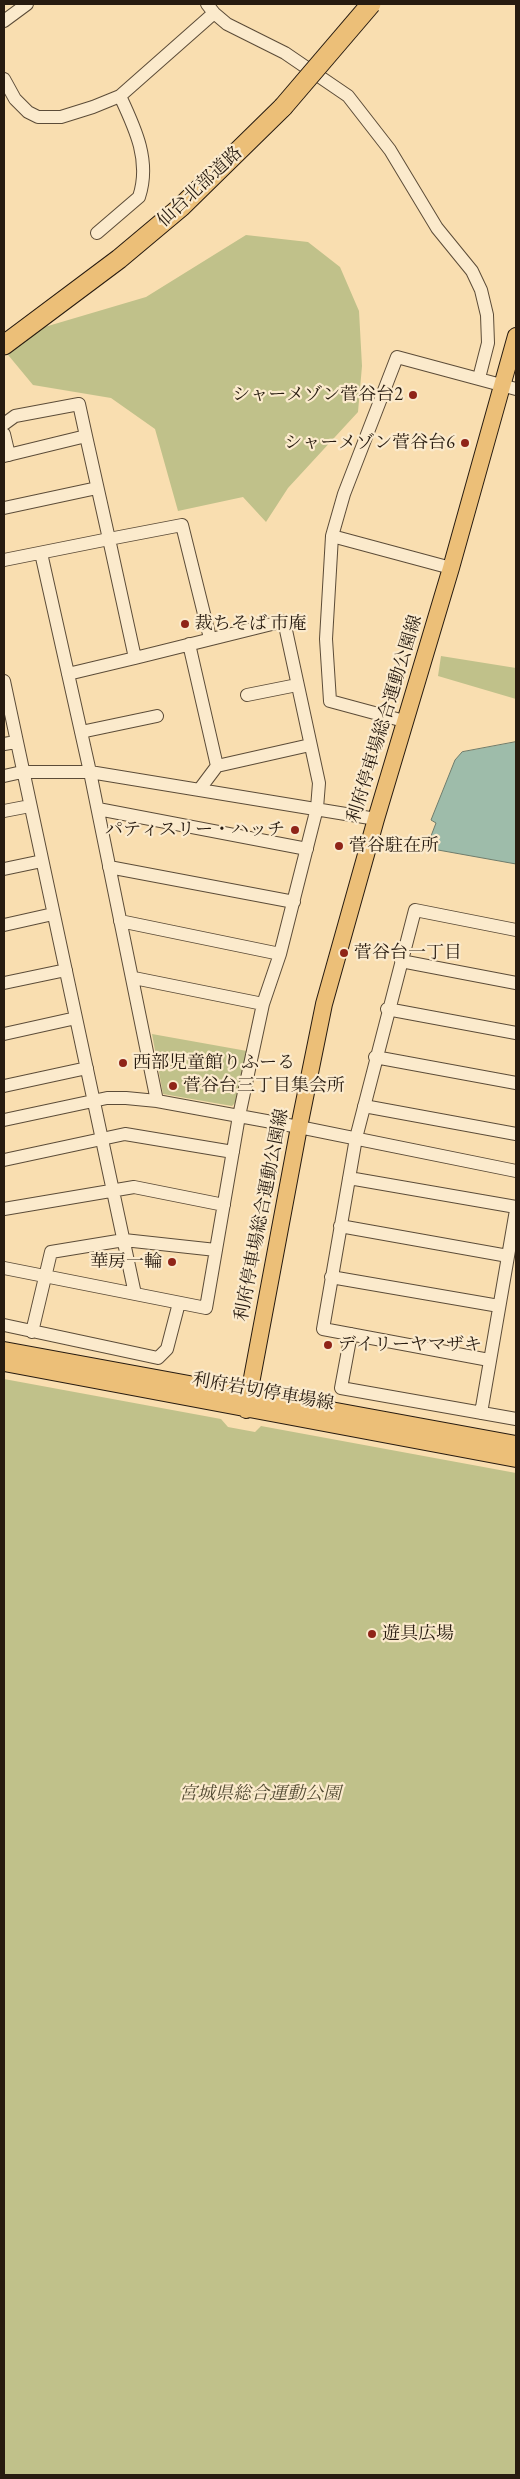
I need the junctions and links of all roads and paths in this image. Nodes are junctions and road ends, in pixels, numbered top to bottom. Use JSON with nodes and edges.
{"nodes":[{"id":1,"x":27,"y":4,"type":"edge"},
{"id":2,"x":372,"y":4,"type":"edge"},
{"id":3,"x":211,"y":8,"type":"edge"},
{"id":4,"x":4,"y":21,"type":"edge"},
{"id":5,"x":4,"y":79,"type":"edge"},
{"id":6,"x":120,"y":96,"type":"junction"},
{"id":7,"x":97,"y":233,"type":"dead end"},
{"id":8,"x":516,"y":336,"type":"edge"},
{"id":9,"x":4,"y":345,"type":"edge"},
{"id":10,"x":479,"y":378,"type":"junction"},
{"id":11,"x":509,"y":387,"type":"edge"},
{"id":12,"x":4,"y":424,"type":"edge"},
{"id":13,"x":4,"y":434,"type":"edge"},
{"id":14,"x":86,"y":436,"type":"junction"},
{"id":15,"x":6,"y":455,"type":"edge"},
{"id":16,"x":97,"y":488,"type":"junction"},
{"id":17,"x":4,"y":508,"type":"edge"},
{"id":18,"x":332,"y":536,"type":"junction"},
{"id":19,"x":109,"y":539,"type":"junction"},
{"id":20,"x":41,"y":553,"type":"junction"},
{"id":21,"x":4,"y":560,"type":"edge"},
{"id":22,"x":451,"y":568,"type":"junction"},
{"id":23,"x":210,"y":638,"type":"junction"},
{"id":24,"x":189,"y":644,"type":"junction"},
{"id":25,"x":135,"y":658,"type":"junction"},
{"id":26,"x":68,"y":674,"type":"junction"},
{"id":27,"x":4,"y":683,"type":"edge"},
{"id":28,"x":298,"y":685,"type":"junction"},
{"id":29,"x":247,"y":695,"type":"dead end"},
{"id":30,"x":157,"y":716,"type":"dead end"},
{"id":31,"x":404,"y":721,"type":"junction"},
{"id":32,"x":81,"y":732,"type":"junction"},
{"id":33,"x":10,"y":743,"type":"edge"},
{"id":34,"x":310,"y":745,"type":"junction"},
{"id":35,"x":217,"y":766,"type":"junction"},
{"id":36,"x":22,"y":772,"type":"junction"},
{"id":37,"x":90,"y":772,"type":"junction"},
{"id":38,"x":4,"y":776,"type":"edge"},
{"id":39,"x":199,"y":790,"type":"junction"},
{"id":40,"x":30,"y":806,"type":"junction"},
{"id":41,"x":318,"y":808,"type":"junction"},
{"id":42,"x":98,"y":809,"type":"junction"},
{"id":43,"x":4,"y":811,"type":"edge"},
{"id":44,"x":376,"y":819,"type":"junction"},
{"id":45,"x":307,"y":849,"type":"junction"},
{"id":46,"x":42,"y":861,"type":"junction"},
{"id":47,"x":110,"y":866,"type":"junction"},
{"id":48,"x":4,"y":869,"type":"edge"},
{"id":49,"x":294,"y":902,"type":"junction"},
{"id":50,"x":54,"y":914,"type":"junction"},
{"id":51,"x":120,"y":921,"type":"junction"},
{"id":52,"x":4,"y":926,"type":"edge"},
{"id":53,"x":516,"y":930,"type":"edge"},
{"id":54,"x":280,"y":954,"type":"junction"},
{"id":55,"x":401,"y":961,"type":"junction"},
{"id":56,"x":66,"y":970,"type":"junction"},
{"id":57,"x":134,"y":978,"type":"junction"},
{"id":58,"x":4,"y":983,"type":"edge"},
{"id":59,"x":516,"y":983,"type":"edge"},
{"id":60,"x":263,"y":1004,"type":"junction"},
{"id":61,"x":387,"y":1009,"type":"junction"},
{"id":62,"x":76,"y":1018,"type":"junction"},
{"id":63,"x":516,"y":1033,"type":"edge"},
{"id":64,"x":4,"y":1034,"type":"edge"},
{"id":65,"x":375,"y":1057,"type":"junction"},
{"id":66,"x":87,"y":1068,"type":"junction"},
{"id":67,"x":516,"y":1083,"type":"edge"},
{"id":68,"x":4,"y":1086,"type":"edge"},
{"id":69,"x":94,"y":1100,"type":"junction"},
{"id":70,"x":157,"y":1101,"type":"junction"},
{"id":71,"x":364,"y":1106,"type":"junction"},
{"id":72,"x":239,"y":1116,"type":"junction"},
{"id":73,"x":4,"y":1120,"type":"edge"},
{"id":74,"x":299,"y":1127,"type":"junction"},
{"id":75,"x":516,"y":1134,"type":"edge"},
{"id":76,"x":103,"y":1138,"type":"junction"},
{"id":77,"x":356,"y":1138,"type":"junction"},
{"id":78,"x":233,"y":1152,"type":"junction"},
{"id":79,"x":4,"y":1160,"type":"edge"},
{"id":80,"x":516,"y":1171,"type":"edge"},
{"id":81,"x":349,"y":1178,"type":"junction"},
{"id":82,"x":114,"y":1190,"type":"junction"},
{"id":83,"x":224,"y":1205,"type":"junction"},
{"id":84,"x":516,"y":1208,"type":"edge"},
{"id":85,"x":4,"y":1209,"type":"edge"},
{"id":86,"x":340,"y":1226,"type":"junction"},
{"id":87,"x":124,"y":1240,"type":"junction"},
{"id":88,"x":216,"y":1250,"type":"junction"},
{"id":89,"x":508,"y":1256,"type":"junction"},
{"id":90,"x":4,"y":1268,"type":"edge"},
{"id":91,"x":43,"y":1276,"type":"junction"},
{"id":92,"x":331,"y":1277,"type":"junction"},
{"id":93,"x":135,"y":1294,"type":"junction"},
{"id":94,"x":179,"y":1303,"type":"junction"},
{"id":95,"x":499,"y":1306,"type":"junction"},
{"id":96,"x":4,"y":1326,"type":"edge"},
{"id":97,"x":32,"y":1332,"type":"junction"},
{"id":98,"x":351,"y":1334,"type":"junction"},
{"id":99,"x":4,"y":1350,"type":"edge"},
{"id":100,"x":490,"y":1360,"type":"junction"},
{"id":101,"x":4,"y":1364,"type":"edge"},
{"id":102,"x":247,"y":1403,"type":"junction"},
{"id":103,"x":481,"y":1413,"type":"junction"},
{"id":104,"x":516,"y":1419,"type":"edge"},
{"id":105,"x":516,"y":1444,"type":"edge"},
{"id":106,"x":516,"y":1458,"type":"edge"}],
"edges":[{"from":1,"to":4,"type":"street"},
{"from":2,"to":9,"type":"highway","name":"仙台北部道路","bridge":true},
{"from":3,"to":6,"type":"street"},
{"from":3,"to":10,"type":"street"},
{"from":5,"to":6,"type":"street"},
{"from":6,"to":7,"type":"street"},
{"from":8,"to":11,"type":"main road","name":"利府停車場総合運動公園線"},
{"from":10,"to":11,"type":"street"},
{"from":10,"to":18,"type":"street"},
{"from":11,"to":22,"type":"main road","name":"利府停車場総合運動公園線"},
{"from":12,"to":14,"type":"street"},
{"from":13,"to":15,"type":"street"},
{"from":14,"to":15,"type":"street"},
{"from":14,"to":16,"type":"street"},
{"from":16,"to":17,"type":"street"},
{"from":16,"to":19,"type":"street"},
{"from":18,"to":22,"type":"street"},
{"from":18,"to":31,"type":"street"},
{"from":19,"to":20,"type":"street"},
{"from":19,"to":23,"type":"street"},
{"from":19,"to":25,"type":"street"},
{"from":20,"to":21,"type":"street"},
{"from":20,"to":26,"type":"street"},
{"from":22,"to":31,"type":"main road","name":"利府停車場総合運動公園線"},
{"from":23,"to":24,"type":"street"},
{"from":23,"to":28,"type":"street"},
{"from":24,"to":25,"type":"street"},
{"from":24,"to":35,"type":"street"},
{"from":25,"to":26,"type":"street"},
{"from":26,"to":32,"type":"street"},
{"from":27,"to":33,"type":"street"},
{"from":28,"to":29,"type":"street"},
{"from":28,"to":34,"type":"street"},
{"from":30,"to":32,"type":"street"},
{"from":31,"to":44,"type":"main road","name":"利府停車場総合運動公園線"},
{"from":32,"to":37,"type":"street"},
{"from":33,"to":36,"type":"street"},
{"from":34,"to":35,"type":"street"},
{"from":34,"to":41,"type":"street"},
{"from":35,"to":39,"type":"street"},
{"from":36,"to":37,"type":"street"},
{"from":36,"to":38,"type":"street"},
{"from":36,"to":40,"type":"street"},
{"from":37,"to":39,"type":"street"},
{"from":37,"to":42,"type":"street"},
{"from":39,"to":41,"type":"street"},
{"from":40,"to":43,"type":"street"},
{"from":40,"to":46,"type":"street"},
{"from":41,"to":44,"type":"street"},
{"from":41,"to":45,"type":"street"},
{"from":42,"to":45,"type":"street"},
{"from":42,"to":47,"type":"street"},
{"from":44,"to":74,"type":"main road","name":"利府停車場総合運動公園線"},
{"from":45,"to":49,"type":"street"},
{"from":46,"to":48,"type":"street"},
{"from":46,"to":50,"type":"street"},
{"from":47,"to":49,"type":"street"},
{"from":47,"to":51,"type":"street"},
{"from":49,"to":54,"type":"street"},
{"from":50,"to":52,"type":"street"},
{"from":50,"to":56,"type":"street"},
{"from":51,"to":54,"type":"street"},
{"from":51,"to":57,"type":"street"},
{"from":53,"to":55,"type":"street"},
{"from":54,"to":60,"type":"street"},
{"from":55,"to":59,"type":"street"},
{"from":55,"to":61,"type":"street"},
{"from":56,"to":58,"type":"street"},
{"from":56,"to":62,"type":"street"},
{"from":57,"to":60,"type":"street"},
{"from":57,"to":70,"type":"street"},
{"from":60,"to":72,"type":"street"},
{"from":61,"to":63,"type":"street"},
{"from":61,"to":65,"type":"street"},
{"from":62,"to":64,"type":"street"},
{"from":62,"to":66,"type":"street"},
{"from":65,"to":67,"type":"street"},
{"from":65,"to":71,"type":"street"},
{"from":66,"to":68,"type":"street"},
{"from":66,"to":69,"type":"street"},
{"from":69,"to":70,"type":"street"},
{"from":69,"to":73,"type":"street"},
{"from":69,"to":76,"type":"street"},
{"from":70,"to":72,"type":"street"},
{"from":71,"to":75,"type":"street"},
{"from":71,"to":77,"type":"street"},
{"from":72,"to":74,"type":"street"},
{"from":72,"to":78,"type":"street"},
{"from":74,"to":77,"type":"street"},
{"from":74,"to":102,"type":"main road","name":"利府停車場総合運動公園線"},
{"from":76,"to":78,"type":"street"},
{"from":76,"to":79,"type":"street"},
{"from":76,"to":82,"type":"street"},
{"from":77,"to":80,"type":"street"},
{"from":77,"to":81,"type":"street"},
{"from":78,"to":83,"type":"street"},
{"from":81,"to":84,"type":"street"},
{"from":81,"to":86,"type":"street"},
{"from":82,"to":83,"type":"street"},
{"from":82,"to":85,"type":"street"},
{"from":82,"to":87,"type":"street"},
{"from":83,"to":88,"type":"street"},
{"from":84,"to":89,"type":"street"},
{"from":86,"to":89,"type":"street"},
{"from":86,"to":92,"type":"street"},
{"from":87,"to":88,"type":"street"},
{"from":87,"to":91,"type":"street"},
{"from":87,"to":93,"type":"street"},
{"from":88,"to":94,"type":"street"},
{"from":89,"to":95,"type":"street"},
{"from":90,"to":91,"type":"street"},
{"from":91,"to":93,"type":"street"},
{"from":91,"to":97,"type":"street"},
{"from":92,"to":95,"type":"street"},
{"from":92,"to":98,"type":"street"},
{"from":93,"to":94,"type":"street"},
{"from":94,"to":97,"type":"street"},
{"from":95,"to":100,"type":"street"},
{"from":96,"to":97,"type":"street"},
{"from":98,"to":100,"type":"street"},
{"from":98,"to":103,"type":"street"},
{"from":99,"to":102,"type":"main road","name":"利府岩切停車場線"},
{"from":100,"to":103,"type":"street"},
{"from":101,"to":102,"type":"main road","name":"利府岩切停車場線"},
{"from":102,"to":105,"type":"main road","name":"利府岩切停車場線"},
{"from":102,"to":106,"type":"main road","name":"利府岩切停車場線"},
{"from":103,"to":104,"type":"street"}]}
